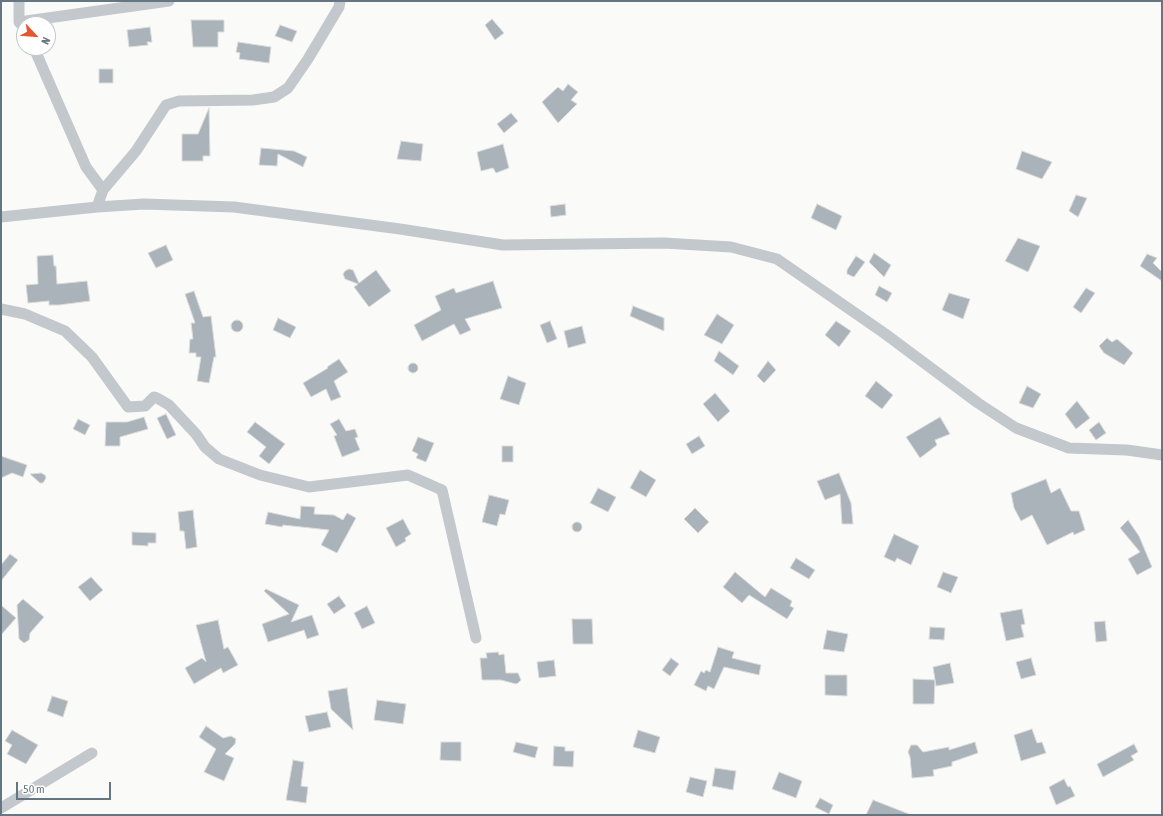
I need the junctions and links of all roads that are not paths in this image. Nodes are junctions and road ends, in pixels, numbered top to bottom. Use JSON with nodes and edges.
{"nodes":[{"id":1,"x":19,"y":1,"type":"edge"},
{"id":2,"x":169,"y":1,"type":"edge"},
{"id":3,"x":340,"y":1,"type":"edge"},
{"id":4,"x":21,"y":16,"type":"edge"},
{"id":5,"x":56,"y":19,"type":"edge"},
{"id":6,"x":37,"y":56,"type":"edge"},
{"id":7,"x":103,"y":190,"type":"junction"},
{"id":8,"x":97,"y":207,"type":"junction"},
{"id":9,"x":1,"y":217,"type":"edge"},
{"id":10,"x":1,"y":309,"type":"edge"},
{"id":11,"x":1162,"y":455,"type":"edge"},
{"id":12,"x":476,"y":638,"type":"dead end"},
{"id":13,"x":92,"y":753,"type":"dead end"},
{"id":14,"x":1,"y":808,"type":"edge"}],
"edges":[{"from":1,"to":4,"type":"street"},
{"from":2,"to":5,"type":"street"},
{"from":3,"to":7,"type":"street"},
{"from":6,"to":7,"type":"street"},
{"from":7,"to":8,"type":"street"},
{"from":8,"to":9,"type":"street"},
{"from":8,"to":11,"type":"street"},
{"from":10,"to":12,"type":"street"},
{"from":13,"to":14,"type":"street"}]}
